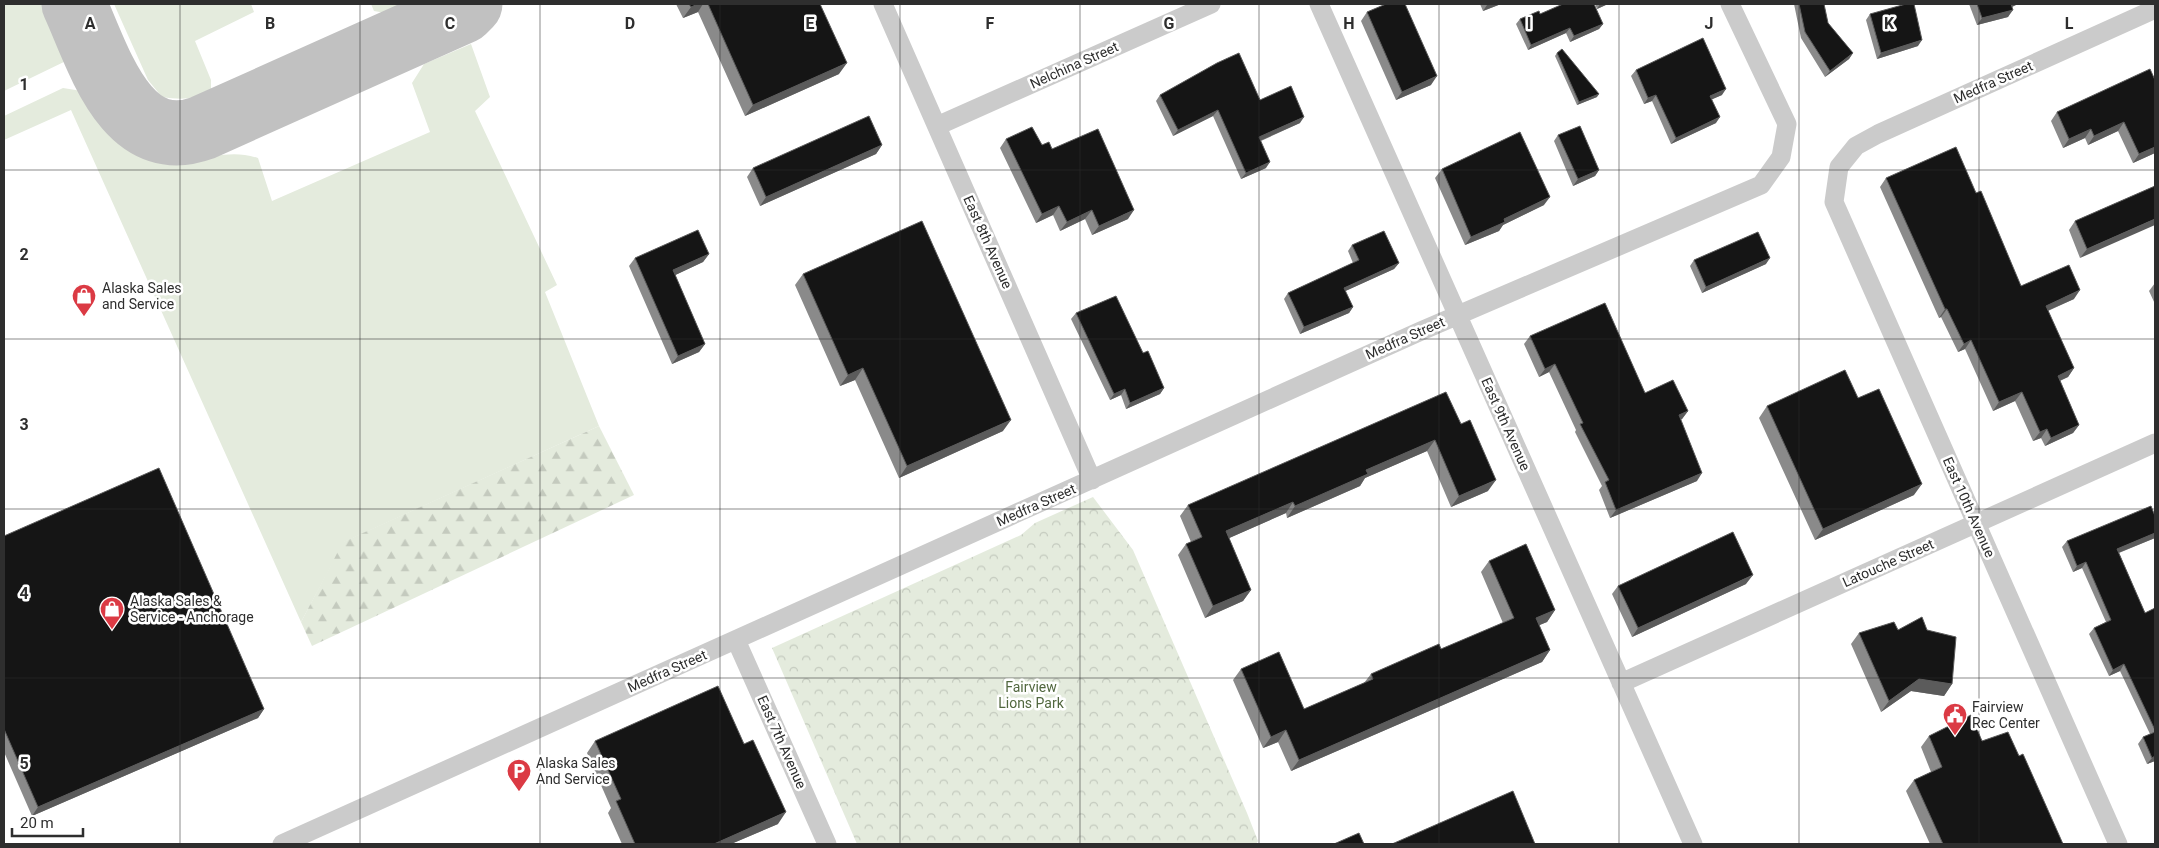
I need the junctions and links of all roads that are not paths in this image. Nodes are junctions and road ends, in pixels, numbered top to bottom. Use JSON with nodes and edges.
{"nodes":[{"id":1,"x":883,"y":4,"type":"edge"},
{"id":2,"x":1210,"y":4,"type":"edge"},
{"id":3,"x":1319,"y":4,"type":"edge"},
{"id":4,"x":1730,"y":4,"type":"edge"},
{"id":5,"x":2155,"y":9,"type":"edge"},
{"id":6,"x":937,"y":126,"type":"junction"},
{"id":7,"x":1839,"y":167,"type":"joint"},
{"id":8,"x":1457,"y":315,"type":"junction"},
{"id":9,"x":2155,"y":443,"type":"edge"},
{"id":10,"x":1092,"y":480,"type":"junction"},
{"id":11,"x":1976,"y":523,"type":"junction"},
{"id":12,"x":736,"y":640,"type":"junction"},
{"id":13,"x":1621,"y":683,"type":"junction"},
{"id":14,"x":282,"y":844,"type":"edge"},
{"id":15,"x":827,"y":844,"type":"edge"},
{"id":16,"x":1693,"y":844,"type":"edge"},
{"id":17,"x":2118,"y":844,"type":"edge"}],
"edges":[{"from":1,"to":6,"type":"street","name":"East 8th Avenue"},
{"from":2,"to":6,"type":"street","name":"Nelchina Street"},
{"from":3,"to":8,"type":"street","name":"East 9th Avenue"},
{"from":4,"to":8,"type":"street","name":"Medfra Street"},
{"from":5,"to":7,"type":"street","name":"Medfra Street"},
{"from":6,"to":10,"type":"street","name":"East 8th Avenue"},
{"from":7,"to":11,"type":"street","name":"East 10th Avenue"},
{"from":8,"to":10,"type":"street","name":"Medfra Street"},
{"from":8,"to":13,"type":"street","name":"East 9th Avenue"},
{"from":9,"to":11,"type":"street","name":"Latouche Street"},
{"from":10,"to":12,"type":"street","name":"Medfra Street"},
{"from":11,"to":13,"type":"street","name":"Latouche Street"},
{"from":11,"to":17,"type":"street","name":"East 10th Avenue"},
{"from":12,"to":14,"type":"street","name":"Medfra Street"},
{"from":12,"to":15,"type":"street","name":"East 7th Avenue"},
{"from":13,"to":16,"type":"street","name":"East 9th Avenue"}]}
